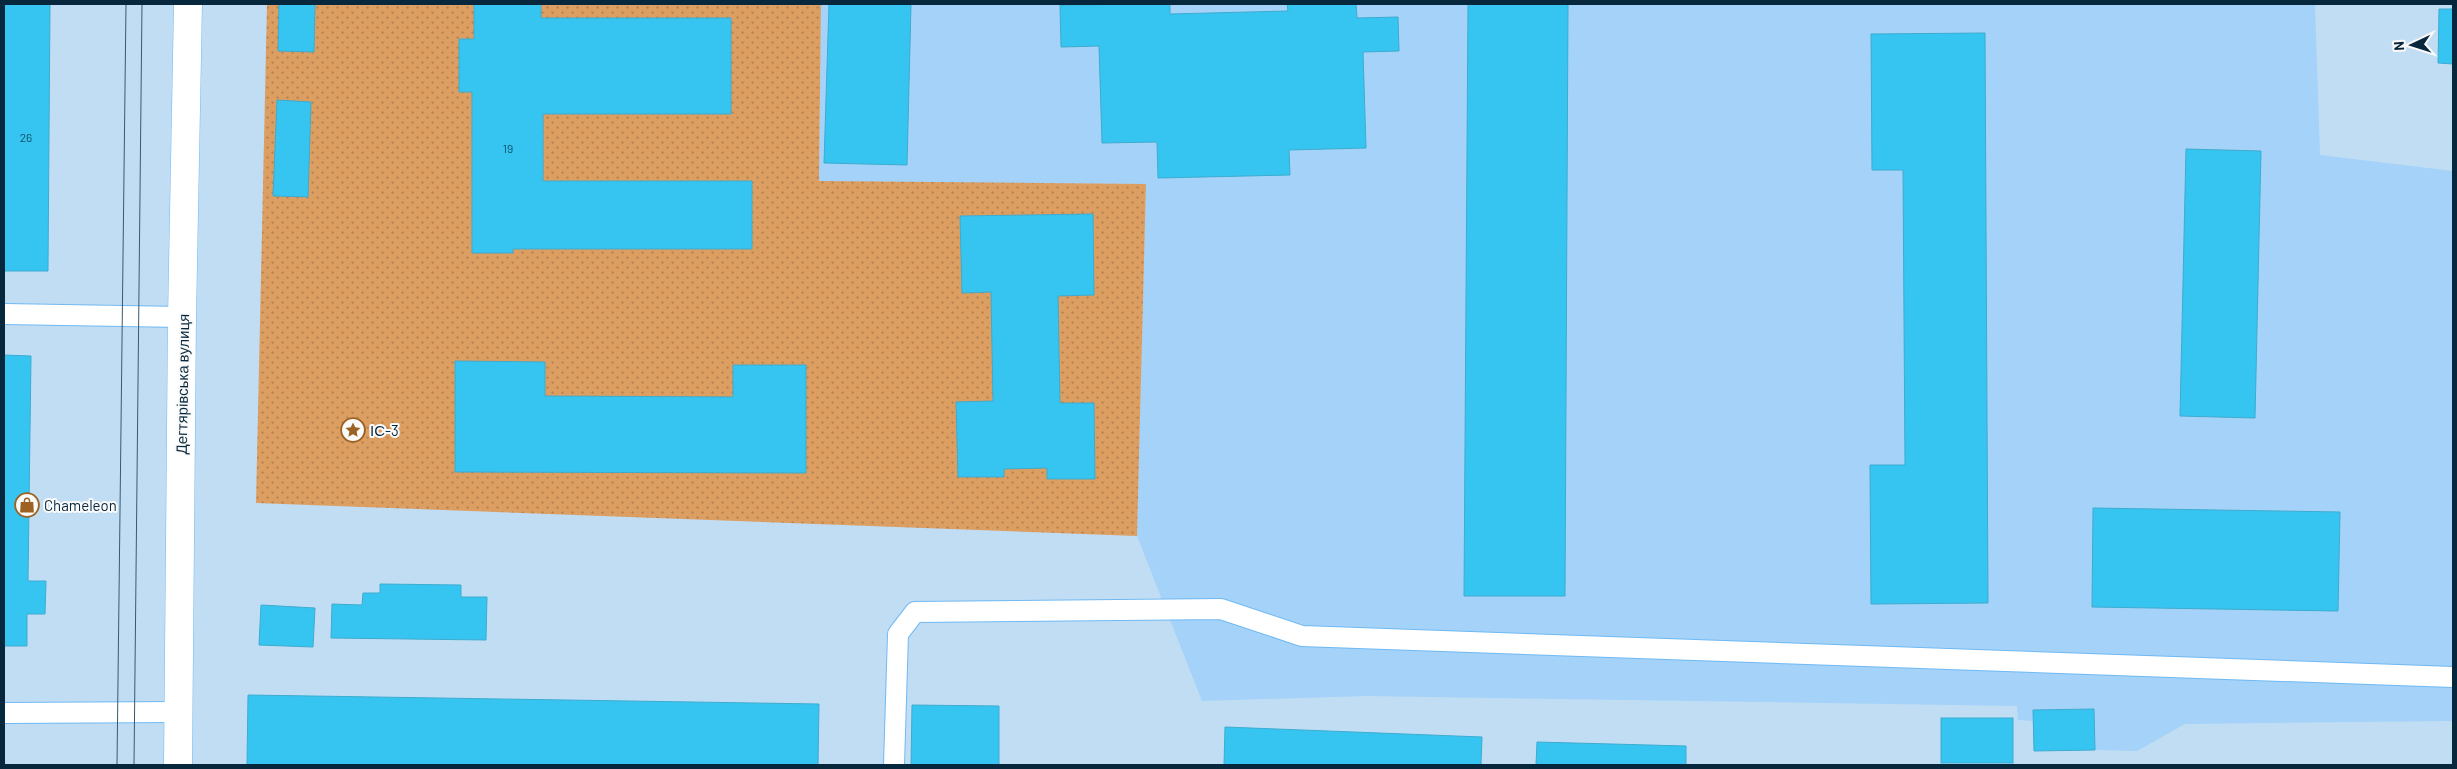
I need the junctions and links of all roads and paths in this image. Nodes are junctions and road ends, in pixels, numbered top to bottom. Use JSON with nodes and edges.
{"nodes":[{"id":1,"x":188,"y":4,"type":"edge"},
{"id":2,"x":4,"y":314,"type":"edge"},
{"id":3,"x":182,"y":317,"type":"junction"},
{"id":4,"x":2453,"y":677,"type":"edge"},
{"id":5,"x":179,"y":712,"type":"junction"},
{"id":6,"x":4,"y":713,"type":"edge"},
{"id":7,"x":178,"y":765,"type":"edge"},
{"id":8,"x":894,"y":765,"type":"edge"}],
"edges":[{"from":1,"to":3,"type":"main road","name":"Дегтярівська вулиця"},
{"from":2,"to":3,"type":"lane"},
{"from":3,"to":5,"type":"main road","name":"Дегтярівська вулиця"},
{"from":4,"to":8,"type":"lane"},
{"from":5,"to":6,"type":"lane"},
{"from":5,"to":7,"type":"main road","name":"Дегтярівська вулиця"}]}
